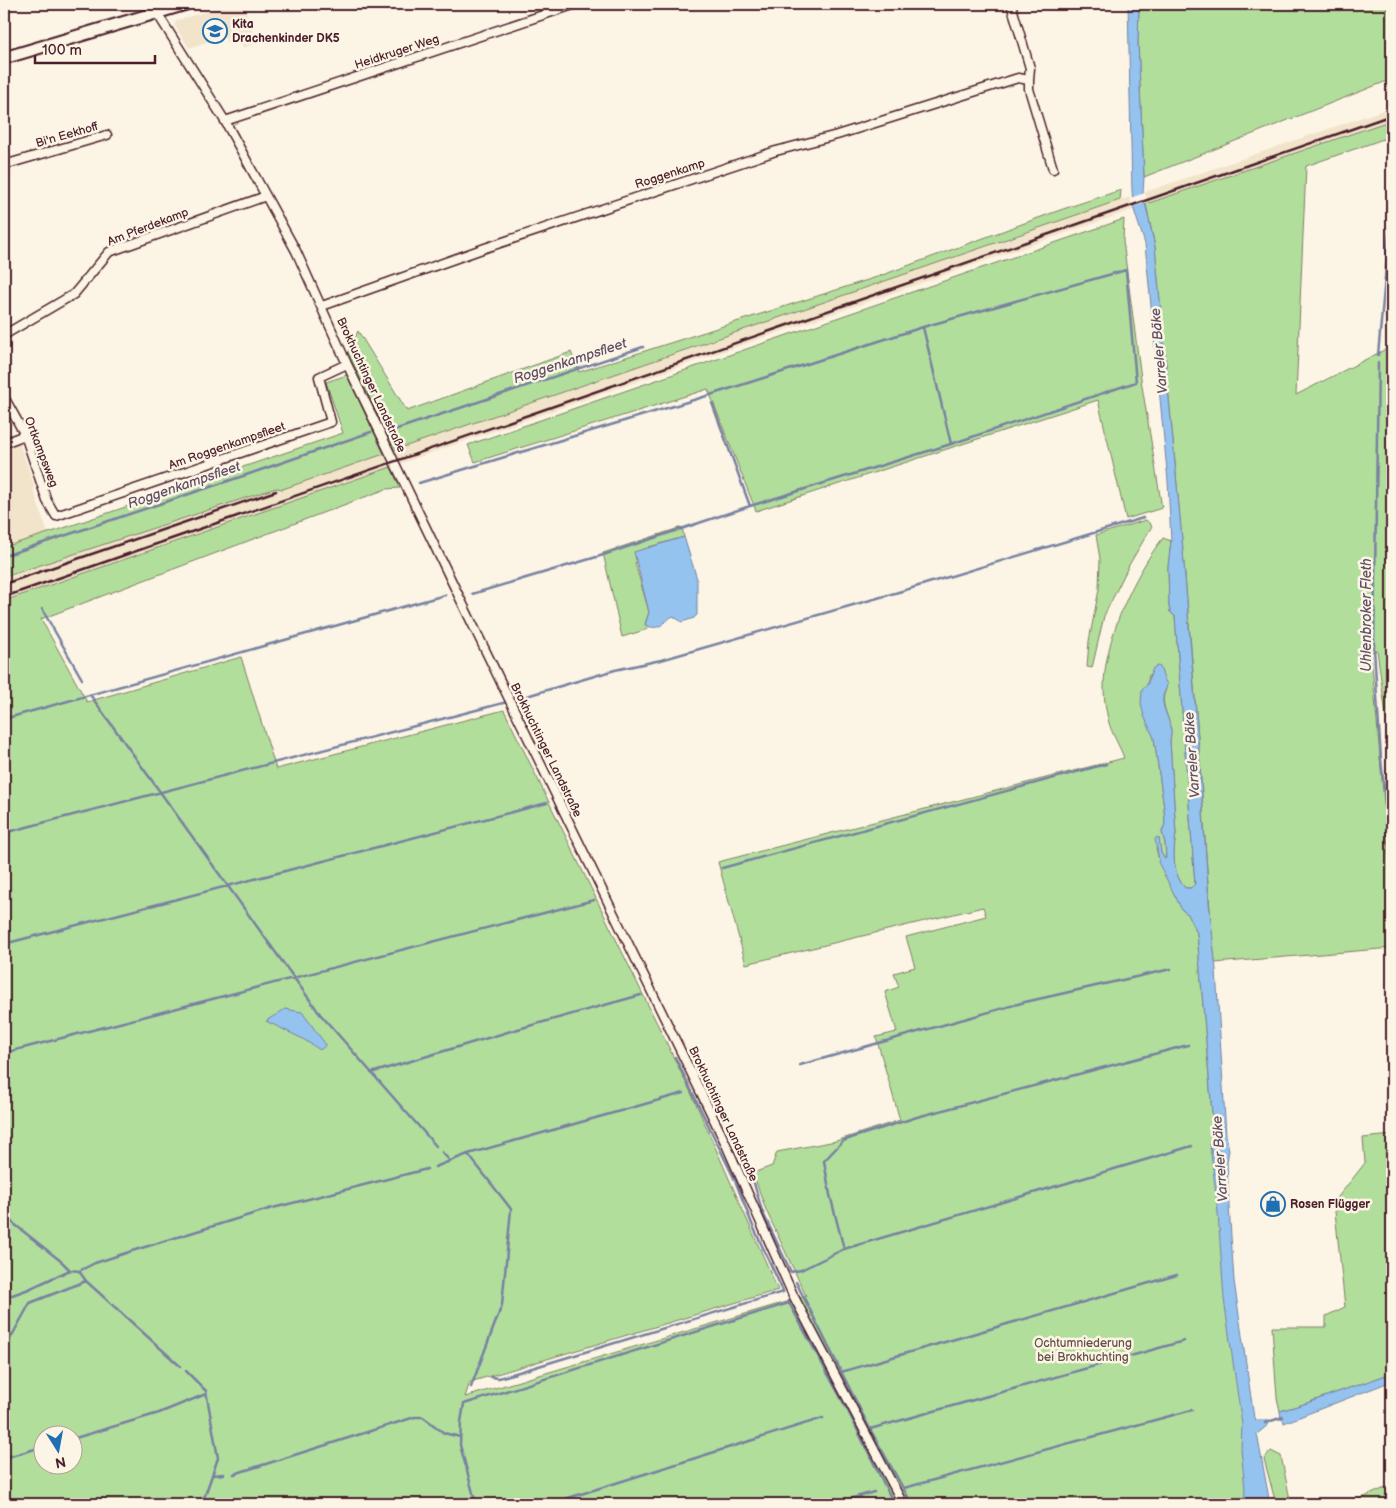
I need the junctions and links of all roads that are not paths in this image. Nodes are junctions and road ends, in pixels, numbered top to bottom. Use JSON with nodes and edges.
{"nodes":[{"id":1,"x":149,"y":4,"type":"edge"},
{"id":2,"x":186,"y":4,"type":"edge"},
{"id":3,"x":576,"y":4,"type":"edge"},
{"id":4,"x":1011,"y":4,"type":"edge"},
{"id":5,"x":157,"y":13,"type":"junction"},
{"id":6,"x":4,"y":58,"type":"edge"},
{"id":7,"x":1029,"y":80,"type":"junction"},
{"id":8,"x":225,"y":121,"type":"junction"},
{"id":9,"x":107,"y":135,"type":"dead end"},
{"id":10,"x":4,"y":165,"type":"edge"},
{"id":11,"x":1054,"y":170,"type":"dead end"},
{"id":12,"x":266,"y":196,"type":"junction"},
{"id":13,"x":322,"y":306,"type":"junction"},
{"id":14,"x":4,"y":335,"type":"edge"},
{"id":15,"x":347,"y":364,"type":"junction"},
{"id":16,"x":4,"y":397,"type":"edge"},
{"id":17,"x":25,"y":435,"type":"junction"},
{"id":18,"x":4,"y":442,"type":"edge"},
{"id":19,"x":56,"y":516,"type":"joint"},
{"id":20,"x":902,"y":1504,"type":"edge"}],
"edges":[{"from":1,"to":5,"type":"street","name":"Brokhuchtinger Landstraße"},
{"from":2,"to":5,"type":"main road"},
{"from":3,"to":8,"type":"street","name":"Heidkruger Weg"},
{"from":4,"to":7,"type":"street"},
{"from":5,"to":6,"type":"main road"},
{"from":5,"to":8,"type":"street","name":"Brokhuchtinger Landstraße"},
{"from":7,"to":11,"type":"street"},
{"from":7,"to":13,"type":"street","name":"Roggenkamp"},
{"from":8,"to":12,"type":"street","name":"Brokhuchtinger Landstraße"},
{"from":9,"to":10,"type":"street","name":"Bi'n Eekhoff"},
{"from":12,"to":13,"type":"street","name":"Brokhuchtinger Landstraße"},
{"from":12,"to":14,"type":"street","name":"Am Pferdekamp"},
{"from":13,"to":15,"type":"street","name":"Brokhuchtinger Landstraße"},
{"from":15,"to":19,"type":"street","name":"Am Roggenkampsfleet"},
{"from":15,"to":20,"type":"street","name":"Brokhuchtinger Landstraße"},
{"from":16,"to":17,"type":"street","name":"Ortkampsweg"},
{"from":17,"to":18,"type":"street"},
{"from":17,"to":19,"type":"street","name":"Ortkampsweg"}]}
